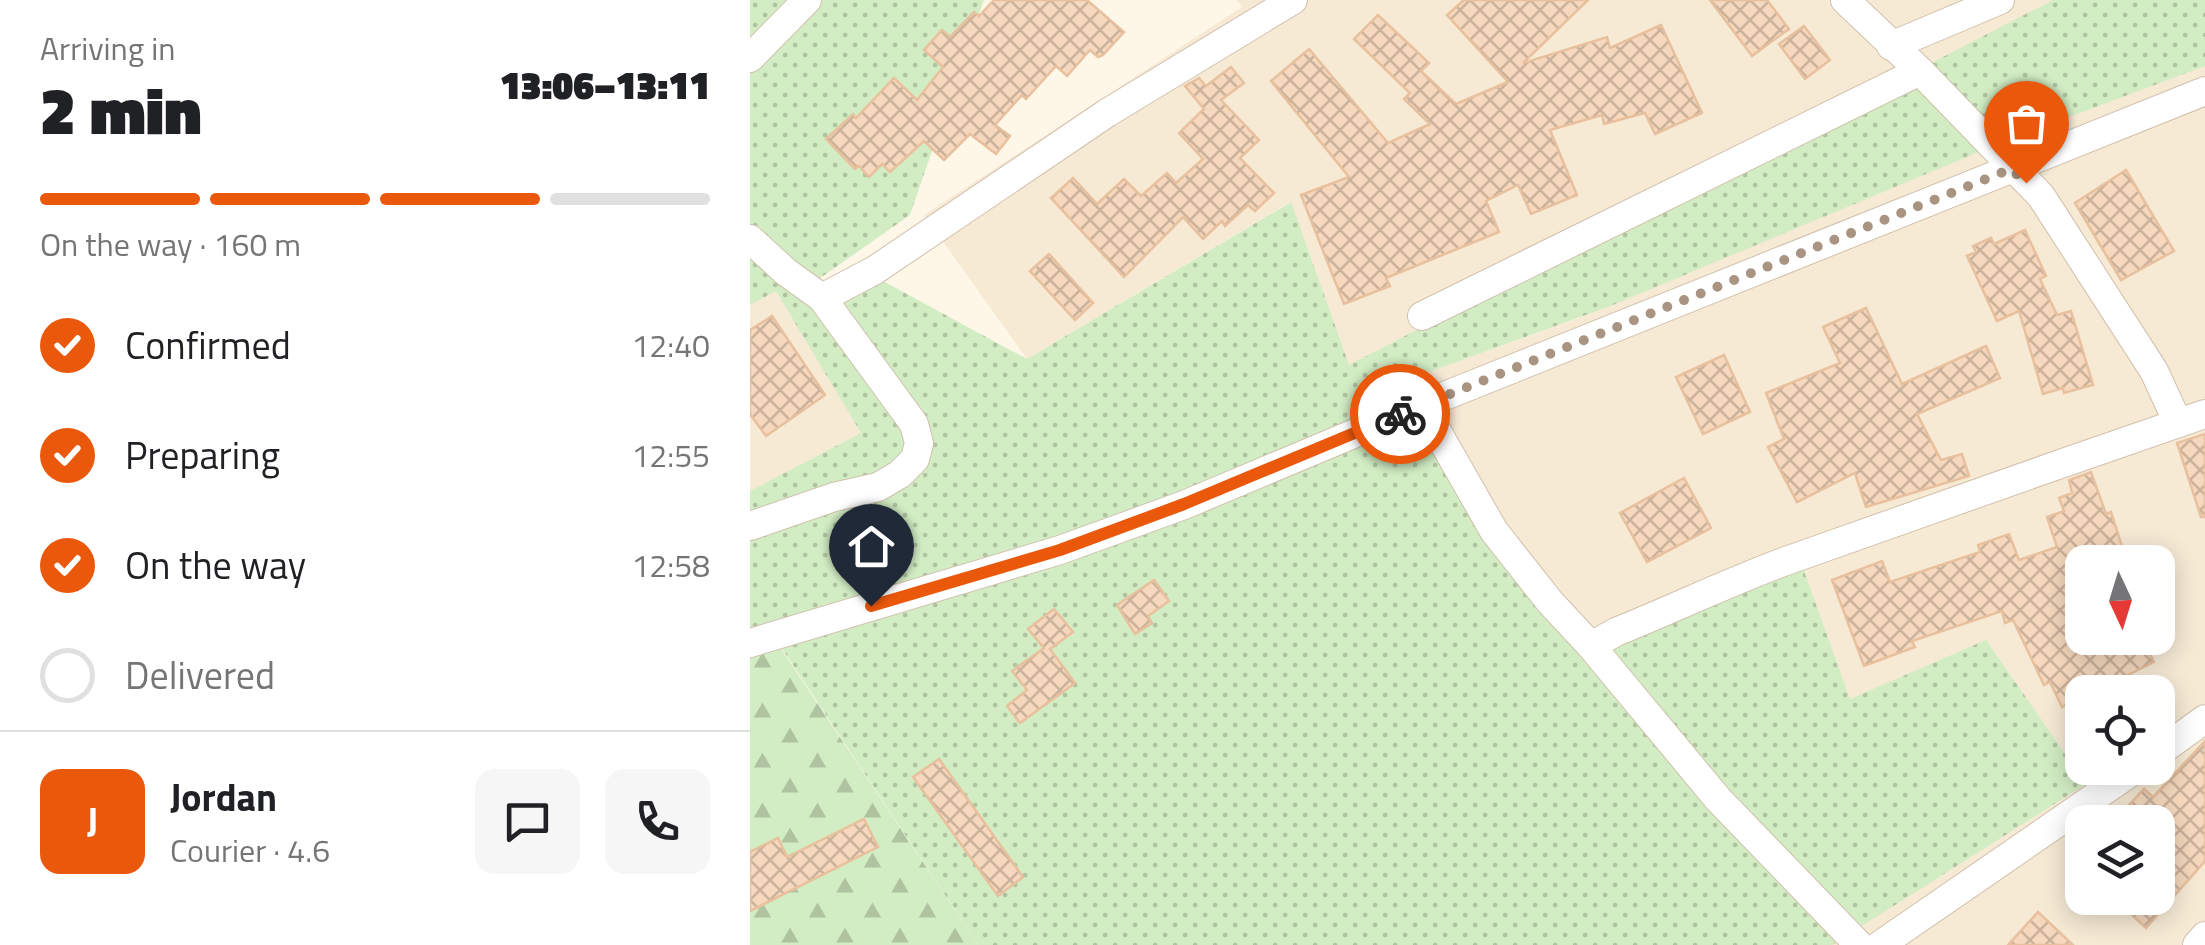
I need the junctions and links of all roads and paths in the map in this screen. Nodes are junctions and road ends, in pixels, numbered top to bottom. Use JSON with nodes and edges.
{"nodes":[{"id":1,"x":806,"y":0,"type":"edge"},
{"id":2,"x":1293,"y":0,"type":"edge"},
{"id":3,"x":1845,"y":0,"type":"edge"},
{"id":4,"x":2000,"y":0,"type":"edge"},
{"id":5,"x":1891,"y":46,"type":"junction"},
{"id":6,"x":750,"y":58,"type":"edge"},
{"id":7,"x":1920,"y":72,"type":"junction"},
{"id":8,"x":2205,"y":91,"type":"edge"},
{"id":9,"x":2011,"y":169,"type":"junction"},
{"id":10,"x":750,"y":238,"type":"edge"},
{"id":11,"x":822,"y":298,"type":"junction"},
{"id":12,"x":1422,"y":316,"type":"dead end"},
{"id":13,"x":1422,"y":405,"type":"junction"},
{"id":14,"x":2192,"y":419,"type":"edge"},
{"id":15,"x":750,"y":526,"type":"edge"},
{"id":16,"x":750,"y":643,"type":"edge"},
{"id":17,"x":1591,"y":646,"type":"junction"},
{"id":18,"x":2205,"y":719,"type":"edge"},
{"id":19,"x":2175,"y":741,"type":"edge"},
{"id":20,"x":2112,"y":785,"type":"edge"},
{"id":21,"x":2205,"y":936,"type":"edge"},
{"id":22,"x":1859,"y":945,"type":"edge"},
{"id":23,"x":1880,"y":945,"type":"edge"},
{"id":24,"x":2197,"y":945,"type":"edge"}],
"edges":[{"from":1,"to":6,"type":"street"},
{"from":2,"to":11,"type":"street"},
{"from":3,"to":5,"type":"street"},
{"from":4,"to":5,"type":"street"},
{"from":5,"to":7,"type":"street"},
{"from":7,"to":9,"type":"street"},
{"from":7,"to":12,"type":"street"},
{"from":8,"to":9,"type":"street"},
{"from":9,"to":13,"type":"street"},
{"from":9,"to":14,"type":"street"},
{"from":10,"to":11,"type":"street"},
{"from":11,"to":15,"type":"street"},
{"from":13,"to":16,"type":"street"},
{"from":13,"to":17,"type":"street"},
{"from":14,"to":17,"type":"street"},
{"from":17,"to":22,"type":"street"},
{"from":18,"to":19,"type":"street"},
{"from":20,"to":23,"type":"street"},
{"from":21,"to":24,"type":"street"}]}
